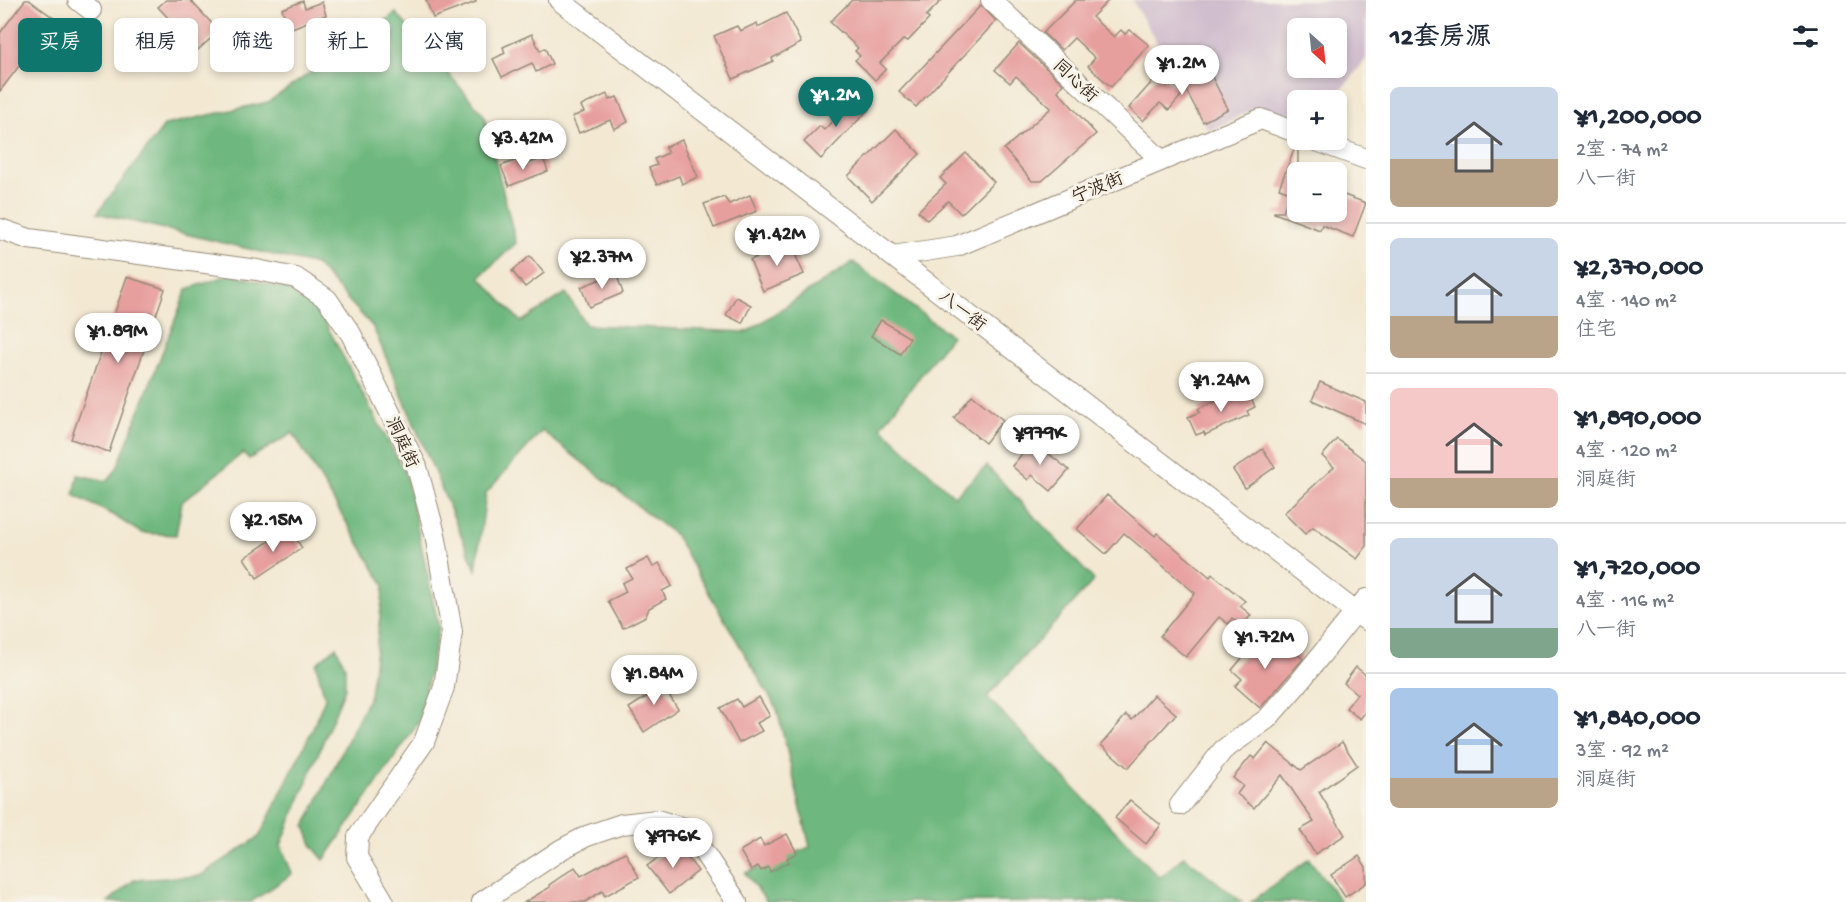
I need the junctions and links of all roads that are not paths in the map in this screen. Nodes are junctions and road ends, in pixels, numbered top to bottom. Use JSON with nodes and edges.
{"nodes":[{"id":1,"x":559,"y":0,"type":"edge"},
{"id":2,"x":991,"y":0,"type":"edge"},
{"id":3,"x":1287,"y":129,"type":"edge"},
{"id":4,"x":1341,"y":150,"type":"edge"},
{"id":5,"x":1366,"y":159,"type":"edge"},
{"id":6,"x":1161,"y":160,"type":"junction"},
{"id":7,"x":0,"y":229,"type":"edge"},
{"id":8,"x":893,"y":256,"type":"junction"},
{"id":9,"x":1363,"y":611,"type":"edge"},
{"id":10,"x":1180,"y":805,"type":"dead end"},
{"id":11,"x":384,"y":902,"type":"edge"},
{"id":12,"x":482,"y":902,"type":"edge"},
{"id":13,"x":737,"y":902,"type":"edge"}],
"edges":[{"from":1,"to":8,"type":"street","name":"八一街"},
{"from":2,"to":6,"type":"street","name":"同心街"},
{"from":3,"to":6,"type":"street","name":"宁波街"},
{"from":4,"to":5,"type":"street"},
{"from":6,"to":8,"type":"street","name":"宁波街"},
{"from":7,"to":11,"type":"street","name":"洞庭街"},
{"from":8,"to":9,"type":"street","name":"八一街"},
{"from":9,"to":10,"type":"street"},
{"from":12,"to":13,"type":"street"}]}
